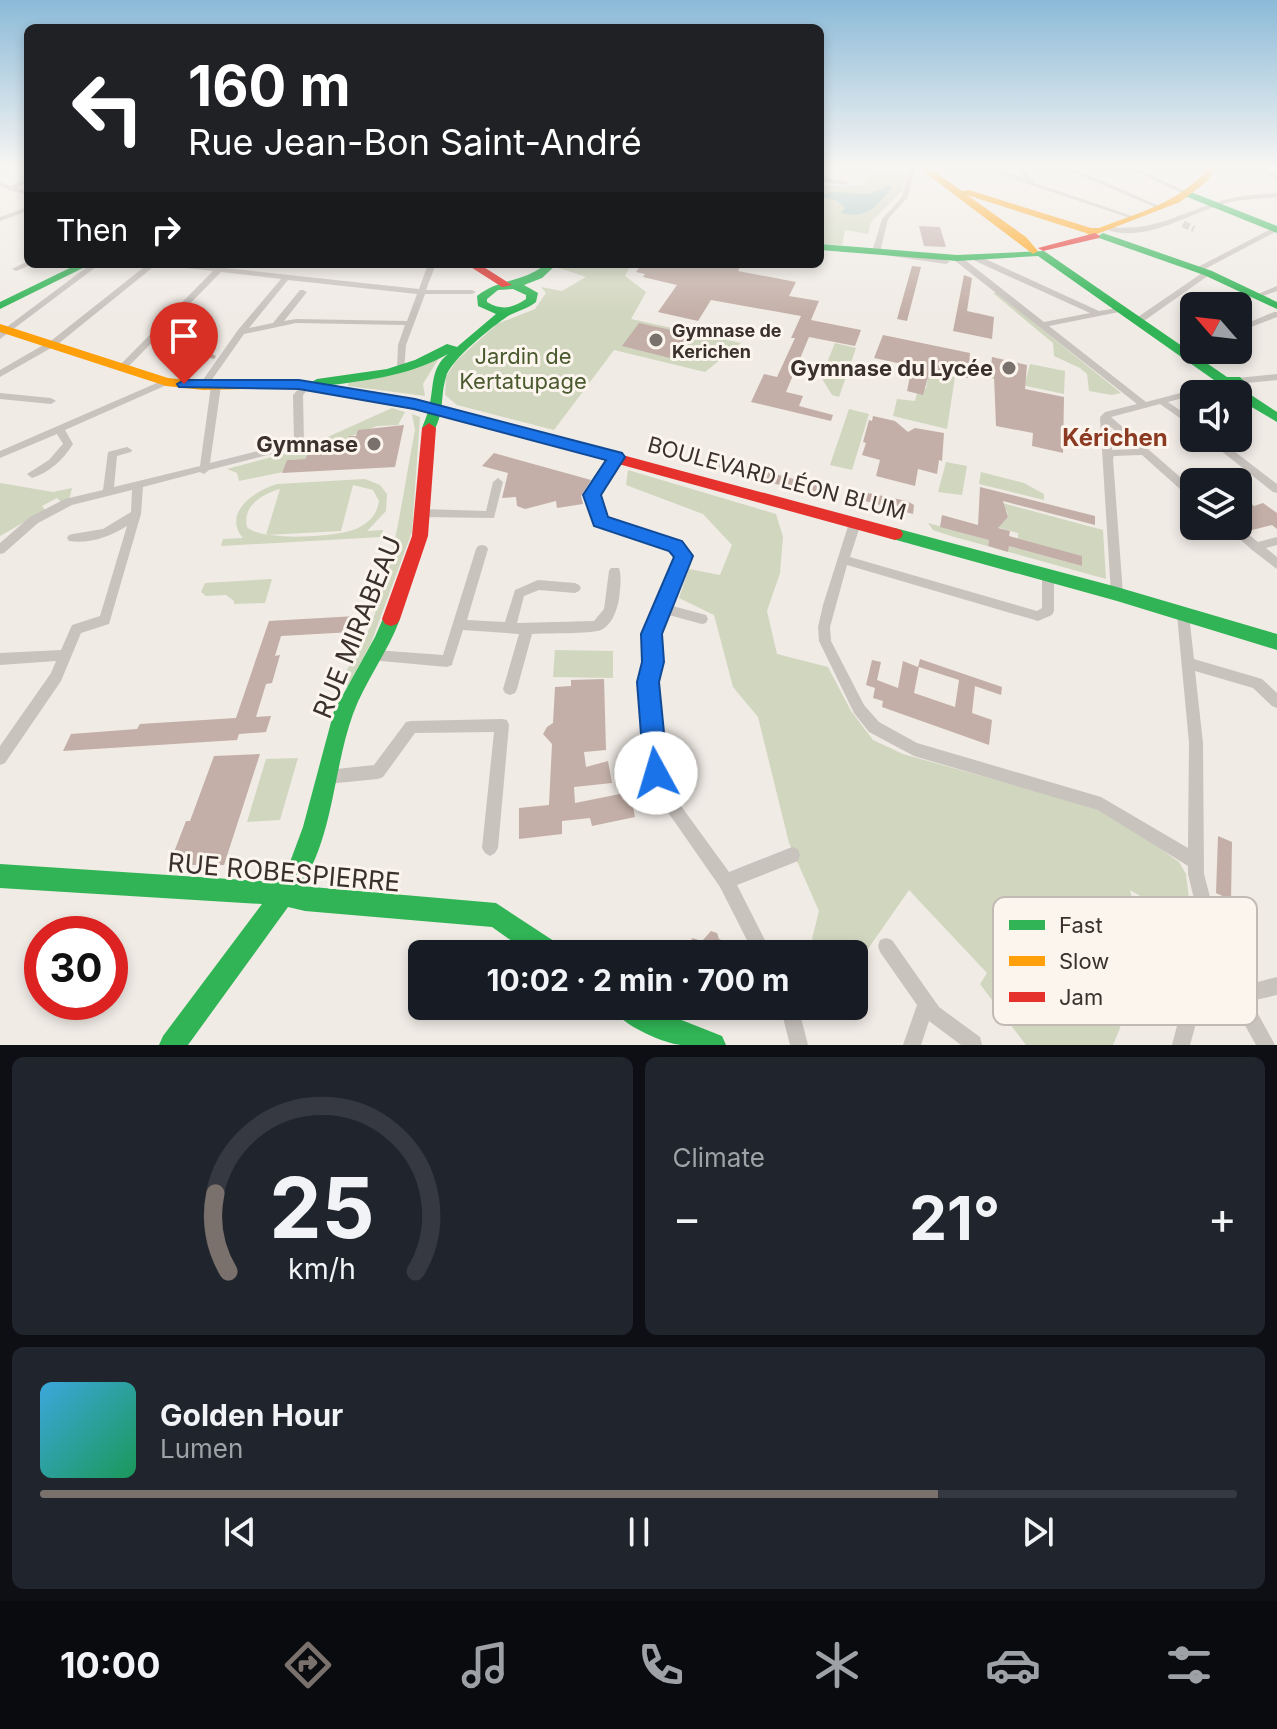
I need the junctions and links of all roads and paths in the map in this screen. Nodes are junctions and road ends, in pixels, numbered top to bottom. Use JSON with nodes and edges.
{"nodes":[{"id":1,"x":887,"y":217,"type":"edge"},
{"id":2,"x":993,"y":217,"type":"edge"},
{"id":3,"x":1045,"y":217,"type":"edge"},
{"id":4,"x":1118,"y":217,"type":"edge"},
{"id":5,"x":1144,"y":217,"type":"edge"},
{"id":6,"x":1192,"y":217,"type":"tunnel mouth"},
{"id":7,"x":1243,"y":217,"type":"edge"},
{"id":8,"x":1134,"y":223,"type":"junction"},
{"id":9,"x":1276,"y":230,"type":"edge"},
{"id":10,"x":1098,"y":232,"type":"junction"},
{"id":11,"x":824,"y":247,"type":"edge"},
{"id":12,"x":1034,"y":247,"type":"junction"},
{"id":13,"x":880,"y":252,"type":"junction"},
{"id":14,"x":976,"y":258,"type":"junction"},
{"id":15,"x":949,"y":261,"type":"junction"},
{"id":16,"x":24,"y":265,"type":"edge"},
{"id":17,"x":72,"y":268,"type":"edge"},
{"id":18,"x":78,"y":268,"type":"edge"},
{"id":19,"x":91,"y":268,"type":"edge"},
{"id":20,"x":148,"y":268,"type":"edge"},
{"id":21,"x":221,"y":268,"type":"edge"},
{"id":22,"x":228,"y":268,"type":"edge"},
{"id":23,"x":431,"y":268,"type":"edge"},
{"id":24,"x":472,"y":268,"type":"edge"},
{"id":25,"x":480,"y":268,"type":"edge"},
{"id":26,"x":546,"y":268,"type":"edge"},
{"id":27,"x":16,"y":269,"type":"dead end"},
{"id":28,"x":1203,"y":271,"type":"junction"},
{"id":29,"x":286,"y":277,"type":"junction"},
{"id":30,"x":522,"y":284,"type":"junction"},
{"id":31,"x":41,"y":286,"type":"junction"},
{"id":32,"x":65,"y":287,"type":"junction"},
{"id":33,"x":1277,"y":288,"type":"edge"},
{"id":34,"x":303,"y":292,"type":"dead end"},
{"id":35,"x":422,"y":292,"type":"junction"},
{"id":36,"x":479,"y":292,"type":"junction"},
{"id":37,"x":1257,"y":296,"type":"junction"},
{"id":38,"x":0,"y":306,"type":"edge"},
{"id":39,"x":1277,"y":306,"type":"edge"},
{"id":40,"x":1121,"y":309,"type":"junction"},
{"id":41,"x":488,"y":310,"type":"junction"},
{"id":42,"x":506,"y":312,"type":"junction"},
{"id":43,"x":1096,"y":313,"type":"junction"},
{"id":44,"x":1277,"y":314,"type":"edge"},
{"id":45,"x":1138,"y":321,"type":"junction"},
{"id":46,"x":409,"y":323,"type":"junction"},
{"id":47,"x":1252,"y":324,"type":"edge"},
{"id":48,"x":276,"y":325,"type":"junction"},
{"id":49,"x":1043,"y":325,"type":"junction"},
{"id":50,"x":3,"y":332,"type":"edge"},
{"id":51,"x":241,"y":332,"type":"junction"},
{"id":52,"x":50,"y":345,"type":"junction"},
{"id":53,"x":1180,"y":345,"type":"edge"},
{"id":54,"x":443,"y":354,"type":"junction"},
{"id":55,"x":1206,"y":364,"type":"edge"},
{"id":56,"x":122,"y":368,"type":"junction"},
{"id":57,"x":401,"y":369,"type":"junction"},
{"id":58,"x":0,"y":374,"type":"edge"},
{"id":59,"x":1277,"y":377,"type":"edge"},
{"id":60,"x":1225,"y":380,"type":"edge"},
{"id":61,"x":210,"y":381,"type":"junction"},
{"id":62,"x":1252,"y":381,"type":"edge"},
{"id":63,"x":166,"y":382,"type":"junction"},
{"id":64,"x":306,"y":386,"type":"junction"},
{"id":65,"x":0,"y":396,"type":"edge"},
{"id":66,"x":1180,"y":397,"type":"edge"},
{"id":67,"x":1252,"y":400,"type":"edge"},
{"id":68,"x":51,"y":401,"type":"dead end"},
{"id":69,"x":1163,"y":402,"type":"junction"},
{"id":70,"x":1144,"y":405,"type":"junction"},
{"id":71,"x":434,"y":409,"type":"junction"},
{"id":72,"x":1180,"y":415,"type":"edge"},
{"id":73,"x":1105,"y":417,"type":"junction"},
{"id":74,"x":1277,"y":418,"type":"edge"},
{"id":75,"x":61,"y":431,"type":"junction"},
{"id":76,"x":127,"y":450,"type":"dead end"},
{"id":77,"x":1142,"y":452,"type":"junction"},
{"id":78,"x":1228,"y":452,"type":"edge"},
{"id":79,"x":0,"y":455,"type":"edge"},
{"id":80,"x":617,"y":457,"type":"junction"},
{"id":81,"x":1107,"y":461,"type":"junction"},
{"id":82,"x":204,"y":470,"type":"junction"},
{"id":83,"x":32,"y":474,"type":"dead end"},
{"id":84,"x":498,"y":482,"type":"dead end"},
{"id":85,"x":1180,"y":483,"type":"edge"},
{"id":86,"x":138,"y":485,"type":"junction"},
{"id":87,"x":1277,"y":489,"type":"edge"},
{"id":88,"x":108,"y":491,"type":"junction"},
{"id":89,"x":136,"y":513,"type":"junction"},
{"id":90,"x":423,"y":513,"type":"junction"},
{"id":91,"x":855,"y":523,"type":"junction"},
{"id":92,"x":73,"y":538,"type":"dead end"},
{"id":93,"x":1248,"y":540,"type":"edge"},
{"id":94,"x":1277,"y":541,"type":"edge"},
{"id":95,"x":1256,"y":547,"type":"junction"},
{"id":96,"x":482,"y":549,"type":"dead end"},
{"id":97,"x":0,"y":550,"type":"edge"},
{"id":98,"x":845,"y":560,"type":"junction"},
{"id":99,"x":1277,"y":564,"type":"edge"},
{"id":100,"x":615,"y":571,"type":"dead end"},
{"id":101,"x":1048,"y":575,"type":"junction"},
{"id":102,"x":575,"y":588,"type":"dead end"},
{"id":103,"x":1117,"y":594,"type":"junction"},
{"id":104,"x":661,"y":608,"type":"junction"},
{"id":105,"x":1183,"y":615,"type":"junction"},
{"id":106,"x":702,"y":619,"type":"dead end"},
{"id":107,"x":459,"y":625,"type":"junction"},
{"id":108,"x":510,"y":628,"type":"junction"},
{"id":109,"x":527,"y":629,"type":"junction"},
{"id":110,"x":1277,"y":642,"type":"edge"},
{"id":111,"x":66,"y":655,"type":"junction"},
{"id":112,"x":375,"y":656,"type":"junction"},
{"id":113,"x":0,"y":659,"type":"edge"},
{"id":114,"x":1189,"y":663,"type":"junction"},
{"id":115,"x":510,"y":689,"type":"dead end"},
{"id":116,"x":1277,"y":702,"type":"edge"},
{"id":117,"x":0,"y":758,"type":"edge"},
{"id":118,"x":656,"y":773,"type":"dead end"},
{"id":119,"x":327,"y":777,"type":"junction"},
{"id":120,"x":663,"y":793,"type":"dead end"},
{"id":121,"x":490,"y":848,"type":"dead end"},
{"id":122,"x":792,"y":855,"type":"dead end"},
{"id":123,"x":1195,"y":861,"type":"junction"},
{"id":124,"x":0,"y":876,"type":"edge"},
{"id":125,"x":726,"y":881,"type":"junction"},
{"id":126,"x":284,"y":894,"type":"junction"},
{"id":127,"x":1202,"y":897,"type":"edge"},
{"id":128,"x":531,"y":940,"type":"edge"},
{"id":129,"x":756,"y":940,"type":"edge"},
{"id":130,"x":886,"y":946,"type":"dead end"},
{"id":131,"x":1277,"y":986,"type":"edge"},
{"id":132,"x":1257,"y":991,"type":"edge"},
{"id":133,"x":926,"y":1004,"type":"junction"},
{"id":134,"x":649,"y":1020,"type":"edge"},
{"id":135,"x":793,"y":1020,"type":"edge"},
{"id":136,"x":1187,"y":1025,"type":"edge"},
{"id":137,"x":1253,"y":1025,"type":"edge"},
{"id":138,"x":1262,"y":1043,"type":"edge"},
{"id":139,"x":973,"y":1044,"type":"edge"},
{"id":140,"x":172,"y":1045,"type":"edge"},
{"id":141,"x":713,"y":1045,"type":"edge"},
{"id":142,"x":799,"y":1045,"type":"edge"},
{"id":143,"x":912,"y":1045,"type":"edge"},
{"id":144,"x":1181,"y":1045,"type":"edge"}],
"edges":[{"from":1,"to":13,"type":"street"},
{"from":2,"to":12,"type":"main road"},
{"from":3,"to":10,"type":"main road"},
{"from":4,"to":8,"type":"street"},
{"from":5,"to":8,"type":"main road"},
{"from":6,"to":8,"type":"street"},
{"from":7,"to":9,"type":"main road"},
{"from":8,"to":10,"type":"main road"},
{"from":9,"to":28,"type":"street"},
{"from":10,"to":12,"type":"main road"},
{"from":10,"to":28,"type":"main road"},
{"from":11,"to":13,"type":"main road"},
{"from":12,"to":14,"type":"main road"},
{"from":12,"to":40,"type":"main road"},
{"from":13,"to":15,"type":"main road"},
{"from":14,"to":15,"type":"main road"},
{"from":14,"to":43,"type":"street"},
{"from":15,"to":49,"type":"street"},
{"from":16,"to":27,"type":"street"},
{"from":17,"to":31,"type":"main road"},
{"from":18,"to":31,"type":"main road"},
{"from":19,"to":32,"type":"street"},
{"from":20,"to":52,"type":"street"},
{"from":21,"to":56,"type":"street"},
{"from":22,"to":29,"type":"street"},
{"from":23,"to":35,"type":"street"},
{"from":24,"to":36,"type":"main road"},
{"from":25,"to":30,"type":"main road"},
{"from":26,"to":30,"type":"main road"},
{"from":28,"to":37,"type":"main road"},
{"from":28,"to":45,"type":"street"},
{"from":29,"to":35,"type":"street"},
{"from":29,"to":51,"type":"street"},
{"from":30,"to":36,"type":"main road"},
{"from":30,"to":42,"type":"main road","name":"RUE MIRABEAU"},
{"from":31,"to":32,"type":"street"},
{"from":31,"to":38,"type":"main road"},
{"from":32,"to":50,"type":"street"},
{"from":33,"to":37,"type":"street"},
{"from":34,"to":48,"type":"street"},
{"from":35,"to":36,"type":"street"},
{"from":35,"to":46,"type":"street"},
{"from":36,"to":41,"type":"main road"},
{"from":37,"to":39,"type":"main road"},
{"from":40,"to":43,"type":"street"},
{"from":40,"to":45,"type":"main road"},
{"from":41,"to":42,"type":"main road"},
{"from":41,"to":54,"type":"main road"},
{"from":42,"to":71,"type":"main road","name":"RUE MIRABEAU"},
{"from":43,"to":49,"type":"street"},
{"from":44,"to":47,"type":"street"},
{"from":45,"to":53,"type":"main road"},
{"from":46,"to":48,"type":"street"},
{"from":46,"to":57,"type":"street"},
{"from":48,"to":51,"type":"street"},
{"from":49,"to":70,"type":"street"},
{"from":50,"to":52,"type":"main road"},
{"from":51,"to":61,"type":"street"},
{"from":52,"to":56,"type":"main road"},
{"from":52,"to":58,"type":"street"},
{"from":54,"to":57,"type":"main road"},
{"from":54,"to":71,"type":"main road"},
{"from":55,"to":60,"type":"main road"},
{"from":56,"to":63,"type":"main road"},
{"from":57,"to":64,"type":"main road"},
{"from":59,"to":62,"type":"street"},
{"from":61,"to":63,"type":"main road"},
{"from":61,"to":64,"type":"main road"},
{"from":61,"to":82,"type":"street"},
{"from":63,"to":75,"type":"street"},
{"from":64,"to":71,"type":"main road","name":"BOULEVARD LÉON BLUM"},
{"from":64,"to":82,"type":"street"},
{"from":65,"to":68,"type":"street"},
{"from":66,"to":69,"type":"street"},
{"from":67,"to":74,"type":"main road"},
{"from":69,"to":70,"type":"street"},
{"from":69,"to":72,"type":"street"},
{"from":70,"to":73,"type":"street"},
{"from":71,"to":80,"type":"main road","name":"BOULEVARD LÉON BLUM"},
{"from":71,"to":90,"type":"main road","name":"RUE MIRABEAU"},
{"from":73,"to":77,"type":"street"},
{"from":73,"to":81,"type":"street"},
{"from":75,"to":79,"type":"street"},
{"from":75,"to":83,"type":"street"},
{"from":76,"to":88,"type":"street"},
{"from":77,"to":81,"type":"street"},
{"from":77,"to":85,"type":"street"},
{"from":78,"to":87,"type":"street"},
{"from":80,"to":91,"type":"main road","name":"BOULEVARD LÉON BLUM"},
{"from":80,"to":104,"type":"street"},
{"from":81,"to":103,"type":"street"},
{"from":82,"to":86,"type":"street"},
{"from":84,"to":90,"type":"street"},
{"from":86,"to":88,"type":"street"},
{"from":86,"to":89,"type":"street"},
{"from":88,"to":97,"type":"street"},
{"from":89,"to":92,"type":"street"},
{"from":89,"to":111,"type":"street"},
{"from":90,"to":112,"type":"main road","name":"RUE MIRABEAU"},
{"from":91,"to":98,"type":"street"},
{"from":91,"to":101,"type":"main road","name":"BOULEVARD LÉON BLUM"},
{"from":93,"to":95,"type":"street"},
{"from":94,"to":95,"type":"street"},
{"from":95,"to":99,"type":"street"},
{"from":96,"to":107,"type":"street"},
{"from":98,"to":101,"type":"street"},
{"from":98,"to":123,"type":"street"},
{"from":100,"to":109,"type":"street"},
{"from":101,"to":103,"type":"main road","name":"BOULEVARD LÉON BLUM"},
{"from":102,"to":108,"type":"street"},
{"from":103,"to":105,"type":"main road","name":"BOULEVARD LÉON BLUM"},
{"from":104,"to":106,"type":"street"},
{"from":104,"to":118,"type":"street"},
{"from":105,"to":110,"type":"main road","name":"BOULEVARD LÉON BLUM"},
{"from":105,"to":114,"type":"street"},
{"from":107,"to":108,"type":"street"},
{"from":107,"to":112,"type":"street"},
{"from":108,"to":109,"type":"street"},
{"from":109,"to":115,"type":"street"},
{"from":111,"to":113,"type":"street"},
{"from":111,"to":117,"type":"street"},
{"from":112,"to":119,"type":"main road","name":"RUE MIRABEAU"},
{"from":114,"to":116,"type":"street"},
{"from":114,"to":123,"type":"street"},
{"from":119,"to":121,"type":"street"},
{"from":119,"to":126,"type":"main road","name":"RUE MIRABEAU"},
{"from":120,"to":125,"type":"street"},
{"from":122,"to":125,"type":"street"},
{"from":123,"to":127,"type":"street"},
{"from":124,"to":126,"type":"main road","name":"RUE ROBESPIERRE"},
{"from":125,"to":129,"type":"street"},
{"from":126,"to":128,"type":"main road","name":"RUE ROBESPIERRE"},
{"from":126,"to":140,"type":"main road","name":"RUE MIRABEAU"},
{"from":130,"to":133,"type":"street"},
{"from":131,"to":132,"type":"street"},
{"from":133,"to":139,"type":"street"},
{"from":133,"to":143,"type":"street"},
{"from":134,"to":141,"type":"main road"},
{"from":135,"to":142,"type":"street"},
{"from":136,"to":144,"type":"street"},
{"from":137,"to":138,"type":"street"}]}
